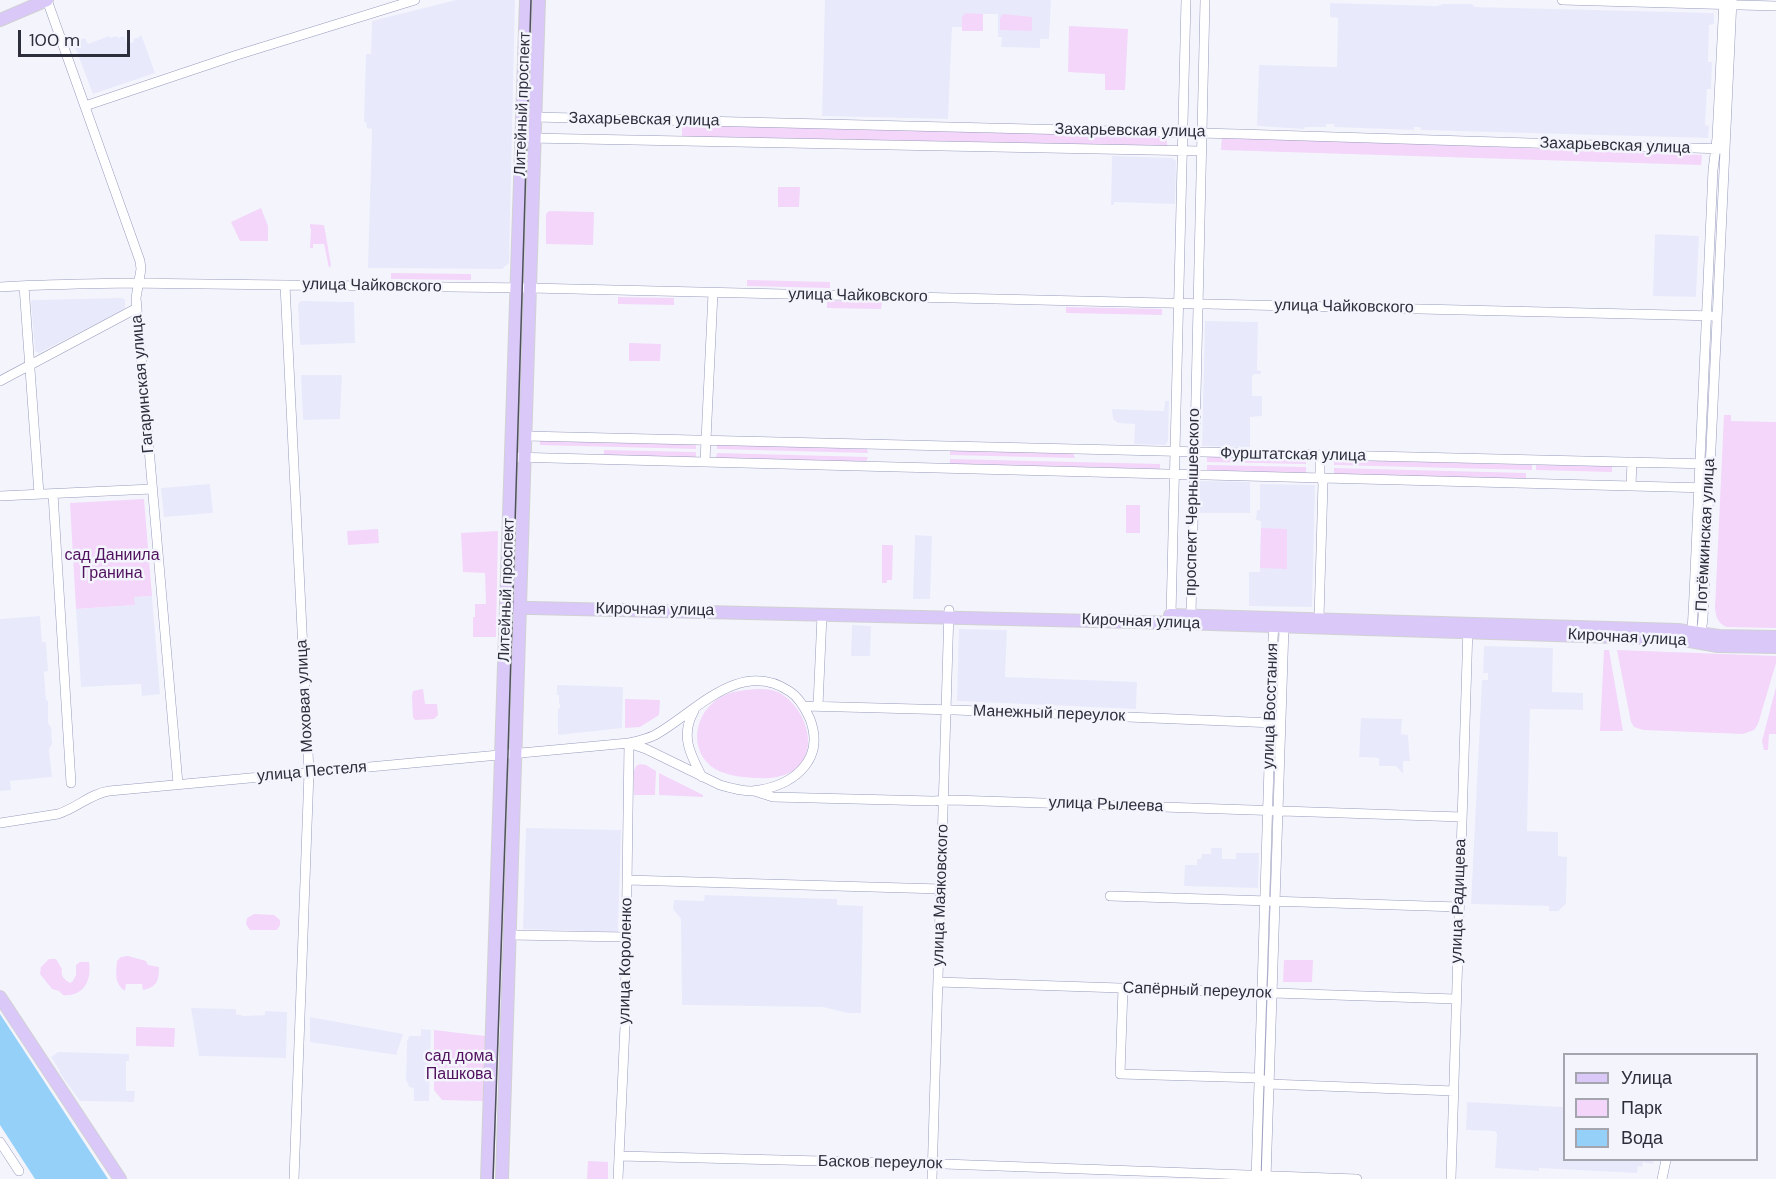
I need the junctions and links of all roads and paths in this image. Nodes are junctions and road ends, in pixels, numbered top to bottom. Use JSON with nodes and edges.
{"nodes":[{"id":1,"x":26,"y":0,"type":"edge"},
{"id":2,"x":47,"y":0,"type":"edge"},
{"id":3,"x":416,"y":0,"type":"edge"},
{"id":4,"x":526,"y":0,"type":"edge"},
{"id":5,"x":539,"y":0,"type":"edge"},
{"id":6,"x":1186,"y":0,"type":"edge"},
{"id":7,"x":1205,"y":0,"type":"edge"},
{"id":8,"x":1562,"y":0,"type":"edge"},
{"id":9,"x":1728,"y":2,"type":"edge"},
{"id":10,"x":1776,"y":6,"type":"edge"},
{"id":11,"x":0,"y":12,"type":"edge"},
{"id":12,"x":0,"y":20,"type":"edge"},
{"id":13,"x":85,"y":106,"type":"junction"},
{"id":14,"x":534,"y":117,"type":"junction"},
{"id":15,"x":790,"y":123,"type":"junction"},
{"id":16,"x":915,"y":126,"type":"junction"},
{"id":17,"x":1039,"y":129,"type":"junction"},
{"id":18,"x":1183,"y":132,"type":"junction"},
{"id":19,"x":1202,"y":133,"type":"junction"},
{"id":20,"x":528,"y":138,"type":"junction"},
{"id":21,"x":790,"y":143,"type":"junction"},
{"id":22,"x":914,"y":146,"type":"junction"},
{"id":23,"x":1038,"y":148,"type":"junction"},
{"id":24,"x":1720,"y":149,"type":"junction"},
{"id":25,"x":1182,"y":151,"type":"junction"},
{"id":26,"x":1201,"y":152,"type":"junction"},
{"id":27,"x":139,"y":284,"type":"junction"},
{"id":28,"x":24,"y":285,"type":"junction"},
{"id":29,"x":285,"y":285,"type":"junction"},
{"id":30,"x":0,"y":287,"type":"edge"},
{"id":31,"x":517,"y":288,"type":"junction"},
{"id":32,"x":530,"y":288,"type":"junction"},
{"id":33,"x":713,"y":293,"type":"junction"},
{"id":34,"x":1179,"y":303,"type":"junction"},
{"id":35,"x":1198,"y":303,"type":"junction"},
{"id":36,"x":137,"y":308,"type":"junction"},
{"id":37,"x":1711,"y":316,"type":"junction"},
{"id":38,"x":30,"y":365,"type":"junction"},
{"id":39,"x":0,"y":381,"type":"edge"},
{"id":40,"x":526,"y":436,"type":"junction"},
{"id":41,"x":706,"y":441,"type":"junction"},
{"id":42,"x":877,"y":445,"type":"junction"},
{"id":43,"x":1175,"y":452,"type":"junction"},
{"id":44,"x":1194,"y":453,"type":"junction"},
{"id":45,"x":1320,"y":456,"type":"junction"},
{"id":46,"x":511,"y":457,"type":"junction"},
{"id":47,"x":526,"y":457,"type":"junction"},
{"id":48,"x":705,"y":461,"type":"junction"},
{"id":49,"x":1632,"y":462,"type":"junction"},
{"id":50,"x":1705,"y":464,"type":"junction"},
{"id":51,"x":877,"y":465,"type":"junction"},
{"id":52,"x":1174,"y":473,"type":"junction"},
{"id":53,"x":1193,"y":473,"type":"junction"},
{"id":54,"x":1320,"y":477,"type":"junction"},
{"id":55,"x":1631,"y":485,"type":"junction"},
{"id":56,"x":1704,"y":487,"type":"junction"},
{"id":57,"x":152,"y":489,"type":"junction"},
{"id":58,"x":39,"y":494,"type":"junction"},
{"id":59,"x":53,"y":494,"type":"junction"},
{"id":60,"x":0,"y":496,"type":"edge"},
{"id":61,"x":506,"y":604,"type":"junction"},
{"id":62,"x":521,"y":605,"type":"junction"},
{"id":63,"x":949,"y":614,"type":"junction"},
{"id":64,"x":822,"y":615,"type":"junction"},
{"id":65,"x":1191,"y":615,"type":"junction"},
{"id":66,"x":1319,"y":618,"type":"junction"},
{"id":67,"x":1176,"y":619,"type":"junction"},
{"id":68,"x":1279,"y":623,"type":"junction"},
{"id":69,"x":1468,"y":628,"type":"junction"},
{"id":70,"x":1697,"y":636,"type":"junction"},
{"id":71,"x":1776,"y":637,"type":"edge"},
{"id":72,"x":1776,"y":647,"type":"edge"},
{"id":73,"x":804,"y":706,"type":"junction"},
{"id":74,"x":818,"y":706,"type":"junction"},
{"id":75,"x":695,"y":708,"type":"junction"},
{"id":76,"x":946,"y":710,"type":"junction"},
{"id":77,"x":1276,"y":723,"type":"junction"},
{"id":78,"x":629,"y":743,"type":"junction"},
{"id":79,"x":516,"y":752,"type":"junction"},
{"id":80,"x":502,"y":754,"type":"junction"},
{"id":81,"x":309,"y":772,"type":"junction"},
{"id":82,"x":702,"y":777,"type":"junction"},
{"id":83,"x":71,"y":783,"type":"dead end"},
{"id":84,"x":178,"y":784,"type":"junction"},
{"id":85,"x":752,"y":790,"type":"junction"},
{"id":86,"x":944,"y":801,"type":"junction"},
{"id":87,"x":1273,"y":811,"type":"junction"},
{"id":88,"x":1462,"y":817,"type":"junction"},
{"id":89,"x":0,"y":823,"type":"edge"},
{"id":90,"x":627,"y":880,"type":"junction"},
{"id":91,"x":941,"y":889,"type":"junction"},
{"id":92,"x":1110,"y":896,"type":"dead end"},
{"id":93,"x":1270,"y":901,"type":"junction"},
{"id":94,"x":1459,"y":907,"type":"junction"},
{"id":95,"x":510,"y":935,"type":"junction"},
{"id":96,"x":627,"y":937,"type":"junction"},
{"id":97,"x":938,"y":982,"type":"junction"},
{"id":98,"x":1123,"y":988,"type":"junction"},
{"id":99,"x":1267,"y":993,"type":"junction"},
{"id":100,"x":0,"y":997,"type":"edge"},
{"id":101,"x":1456,"y":999,"type":"junction"},
{"id":102,"x":1260,"y":1078,"type":"junction"},
{"id":103,"x":1269,"y":1084,"type":"junction"},
{"id":104,"x":1454,"y":1091,"type":"junction"},
{"id":105,"x":0,"y":1142,"type":"edge"},
{"id":106,"x":619,"y":1156,"type":"junction"},
{"id":107,"x":1666,"y":1161,"type":"edge"},
{"id":108,"x":932,"y":1164,"type":"junction"},
{"id":109,"x":19,"y":1171,"type":"dead end"},
{"id":110,"x":1261,"y":1177,"type":"edge"},
{"id":111,"x":120,"y":1179,"type":"edge"},
{"id":112,"x":294,"y":1179,"type":"edge"},
{"id":113,"x":488,"y":1179,"type":"edge"},
{"id":114,"x":502,"y":1179,"type":"edge"},
{"id":115,"x":618,"y":1179,"type":"edge"},
{"id":116,"x":932,"y":1179,"type":"edge"},
{"id":117,"x":1357,"y":1179,"type":"edge"},
{"id":118,"x":1451,"y":1179,"type":"edge"},
{"id":119,"x":1662,"y":1179,"type":"edge"}],
"edges":[{"from":1,"to":11,"type":"main road"},
{"from":2,"to":12,"type":"main road"},
{"from":2,"to":13,"type":"street","name":"Гагаринская улица"},
{"from":3,"to":13,"type":"street"},
{"from":4,"to":20,"type":"main road","name":"Литейный проспект"},
{"from":5,"to":14,"type":"main road","name":"Литейный проспект"},
{"from":6,"to":18,"type":"street","name":"проспект Чернышевского"},
{"from":7,"to":19,"type":"street","name":"проспект Чернышевского"},
{"from":8,"to":9,"type":"street"},
{"from":9,"to":10,"type":"street"},
{"from":9,"to":24,"type":"street","name":"Потёмкинская улица"},
{"from":13,"to":27,"type":"street","name":"Гагаринская улица"},
{"from":14,"to":15,"type":"street","name":"Захарьевская улица"},
{"from":14,"to":20,"type":"main road","name":"Литейный проспект"},
{"from":15,"to":16,"type":"street","name":"Захарьевская улица"},
{"from":15,"to":21,"type":"street"},
{"from":16,"to":17,"type":"street","name":"Захарьевская улица"},
{"from":16,"to":22,"type":"street"},
{"from":17,"to":18,"type":"street","name":"Захарьевская улица"},
{"from":17,"to":23,"type":"street"},
{"from":18,"to":19,"type":"street","name":"Захарьевская улица"},
{"from":18,"to":25,"type":"street","name":"проспект Чернышевского"},
{"from":19,"to":24,"type":"street","name":"Захарьевская улица"},
{"from":19,"to":26,"type":"street","name":"проспект Чернышевского"},
{"from":20,"to":21,"type":"street","name":"Захарьевская улица"},
{"from":20,"to":31,"type":"main road","name":"Литейный проспект"},
{"from":20,"to":32,"type":"main road","name":"Литейный проспект"},
{"from":21,"to":22,"type":"street","name":"Захарьевская улица"},
{"from":22,"to":23,"type":"street","name":"Захарьевская улица"},
{"from":23,"to":25,"type":"street","name":"Захарьевская улица"},
{"from":24,"to":37,"type":"street","name":"Потёмкинская улица"},
{"from":25,"to":26,"type":"street","name":"Захарьевская улица"},
{"from":25,"to":34,"type":"street","name":"проспект Чернышевского"},
{"from":26,"to":35,"type":"street","name":"проспект Чернышевского"},
{"from":27,"to":28,"type":"street","name":"улица Чайковского"},
{"from":27,"to":29,"type":"street","name":"улица Чайковского"},
{"from":27,"to":36,"type":"street","name":"Гагаринская улица"},
{"from":28,"to":30,"type":"street","name":"улица Чайковского"},
{"from":28,"to":38,"type":"street"},
{"from":29,"to":31,"type":"street","name":"улица Чайковского"},
{"from":29,"to":81,"type":"street","name":"Моховая улица"},
{"from":31,"to":32,"type":"street","name":"улица Чайковского"},
{"from":31,"to":46,"type":"main road","name":"Литейный проспект"},
{"from":32,"to":33,"type":"street","name":"улица Чайковского"},
{"from":32,"to":40,"type":"main road","name":"Литейный проспект"},
{"from":33,"to":34,"type":"street","name":"улица Чайковского"},
{"from":33,"to":41,"type":"street"},
{"from":34,"to":35,"type":"street","name":"улица Чайковского"},
{"from":34,"to":43,"type":"street","name":"проспект Чернышевского"},
{"from":35,"to":37,"type":"street","name":"улица Чайковского"},
{"from":35,"to":44,"type":"street","name":"проспект Чернышевского"},
{"from":36,"to":38,"type":"street"},
{"from":36,"to":57,"type":"street","name":"Гагаринская улица"},
{"from":37,"to":50,"type":"street","name":"Потёмкинская улица"},
{"from":38,"to":39,"type":"street"},
{"from":38,"to":58,"type":"street"},
{"from":40,"to":41,"type":"street","name":"Фурштатская улица"},
{"from":40,"to":47,"type":"main road","name":"Литейный проспект"},
{"from":41,"to":42,"type":"street","name":"Фурштатская улица"},
{"from":41,"to":48,"type":"street"},
{"from":42,"to":43,"type":"street","name":"Фурштатская улица"},
{"from":42,"to":51,"type":"street"},
{"from":43,"to":44,"type":"street","name":"Фурштатская улица"},
{"from":43,"to":52,"type":"street","name":"проспект Чернышевского"},
{"from":44,"to":45,"type":"street","name":"Фурштатская улица"},
{"from":44,"to":53,"type":"street","name":"проспект Чернышевского"},
{"from":45,"to":49,"type":"street","name":"Фурштатская улица"},
{"from":45,"to":54,"type":"street"},
{"from":46,"to":47,"type":"street","name":"Фурштатская улица"},
{"from":46,"to":61,"type":"main road","name":"Литейный проспект"},
{"from":47,"to":48,"type":"street","name":"Фурштатская улица"},
{"from":47,"to":62,"type":"main road","name":"Литейный проспект"},
{"from":48,"to":51,"type":"street","name":"Фурштатская улица"},
{"from":49,"to":50,"type":"street","name":"Фурштатская улица"},
{"from":49,"to":55,"type":"street"},
{"from":50,"to":56,"type":"street","name":"Потёмкинская улица"},
{"from":51,"to":52,"type":"street","name":"Фурштатская улица"},
{"from":52,"to":53,"type":"street","name":"Фурштатская улица"},
{"from":52,"to":67,"type":"street","name":"проспект Чернышевского"},
{"from":53,"to":54,"type":"street","name":"Фурштатская улица"},
{"from":53,"to":65,"type":"street","name":"проспект Чернышевского"},
{"from":54,"to":55,"type":"street","name":"Фурштатская улица"},
{"from":54,"to":66,"type":"street"},
{"from":55,"to":56,"type":"street","name":"Фурштатская улица"},
{"from":56,"to":70,"type":"street","name":"Потёмкинская улица"},
{"from":57,"to":59,"type":"street"},
{"from":57,"to":84,"type":"street","name":"Гагаринская улица"},
{"from":58,"to":59,"type":"street"},
{"from":58,"to":60,"type":"street"},
{"from":59,"to":83,"type":"street"},
{"from":61,"to":62,"type":"main road","name":"Кирочная улица"},
{"from":61,"to":80,"type":"main road","name":"Литейный проспект"},
{"from":62,"to":63,"type":"main road","name":"Кирочная улица"},
{"from":62,"to":64,"type":"main road","name":"Кирочная улица"},
{"from":62,"to":79,"type":"main road","name":"Литейный проспект"},
{"from":63,"to":64,"type":"main road","name":"Кирочная улица"},
{"from":63,"to":67,"type":"main road","name":"Кирочная улица"},
{"from":63,"to":76,"type":"street","name":"улица Маяковского"},
{"from":64,"to":74,"type":"street"},
{"from":65,"to":67,"type":"main road","name":"Кирочная улица"},
{"from":65,"to":68,"type":"main road","name":"Кирочная улица"},
{"from":66,"to":68,"type":"main road","name":"Кирочная улица"},
{"from":66,"to":69,"type":"main road","name":"Кирочная улица"},
{"from":67,"to":68,"type":"main road","name":"Кирочная улица"},
{"from":68,"to":69,"type":"main road","name":"Кирочная улица"},
{"from":68,"to":77,"type":"street","name":"улица Восстания"},
{"from":69,"to":70,"type":"main road","name":"Кирочная улица"},
{"from":69,"to":88,"type":"street","name":"улица Радищева"},
{"from":70,"to":71,"type":"main road","name":"Кирочная улица"},
{"from":70,"to":72,"type":"main road","name":"Кирочная улица"},
{"from":73,"to":74,"type":"street","name":"Манежный переулок"},
{"from":73,"to":75,"type":"street"},
{"from":73,"to":85,"type":"street"},
{"from":74,"to":76,"type":"street","name":"Манежный переулок"},
{"from":75,"to":78,"type":"street"},
{"from":75,"to":82,"type":"street"},
{"from":76,"to":77,"type":"street","name":"Манежный переулок"},
{"from":76,"to":86,"type":"street","name":"улица Маяковского"},
{"from":77,"to":87,"type":"street","name":"улица Восстания"},
{"from":78,"to":79,"type":"street","name":"улица Пестеля"},
{"from":78,"to":82,"type":"street"},
{"from":78,"to":90,"type":"street","name":"улица Короленко"},
{"from":79,"to":80,"type":"street","name":"улица Пестеля"},
{"from":79,"to":95,"type":"main road","name":"Литейный проспект"},
{"from":80,"to":81,"type":"street","name":"улица Пестеля"},
{"from":80,"to":113,"type":"main road","name":"Литейный проспект"},
{"from":81,"to":84,"type":"street","name":"улица Пестеля"},
{"from":81,"to":112,"type":"street","name":"Моховая улица"},
{"from":82,"to":85,"type":"street"},
{"from":84,"to":89,"type":"street","name":"улица Пестеля"},
{"from":85,"to":86,"type":"street","name":"улица Рылеева"},
{"from":86,"to":87,"type":"street","name":"улица Рылеева"},
{"from":86,"to":91,"type":"street","name":"улица Маяковского"},
{"from":87,"to":88,"type":"street","name":"улица Рылеева"},
{"from":87,"to":93,"type":"street","name":"улица Восстания"},
{"from":88,"to":94,"type":"street","name":"улица Радищева"},
{"from":90,"to":91,"type":"street"},
{"from":90,"to":96,"type":"street","name":"улица Короленко"},
{"from":91,"to":97,"type":"street","name":"улица Маяковского"},
{"from":92,"to":93,"type":"street"},
{"from":93,"to":94,"type":"street"},
{"from":93,"to":99,"type":"street","name":"улица Восстания"},
{"from":94,"to":101,"type":"street","name":"улица Радищева"},
{"from":95,"to":96,"type":"street"},
{"from":95,"to":114,"type":"main road","name":"Литейный проспект"},
{"from":96,"to":106,"type":"street","name":"улица Короленко"},
{"from":97,"to":98,"type":"street","name":"Сапёрный переулок"},
{"from":97,"to":108,"type":"street","name":"улица Маяковского"},
{"from":98,"to":99,"type":"street","name":"Сапёрный переулок"},
{"from":98,"to":102,"type":"street"},
{"from":99,"to":101,"type":"street","name":"Сапёрный переулок"},
{"from":99,"to":102,"type":"street","name":"улица Восстания"},
{"from":99,"to":103,"type":"street","name":"улица Восстания"},
{"from":100,"to":111,"type":"main road"},
{"from":101,"to":104,"type":"street","name":"улица Радищева"},
{"from":102,"to":103,"type":"street"},
{"from":102,"to":110,"type":"street","name":"улица Восстания"},
{"from":103,"to":104,"type":"street"},
{"from":103,"to":110,"type":"street","name":"улица Восстания"},
{"from":104,"to":118,"type":"street","name":"улица Радищева"},
{"from":105,"to":109,"type":"street"},
{"from":106,"to":108,"type":"street","name":"Басков переулок"},
{"from":106,"to":115,"type":"street","name":"улица Короленко"},
{"from":107,"to":119,"type":"street"},
{"from":108,"to":110,"type":"street","name":"Басков переулок"},
{"from":108,"to":116,"type":"street","name":"улица Маяковского"},
{"from":110,"to":117,"type":"street","name":"Басков переулок"}]}
